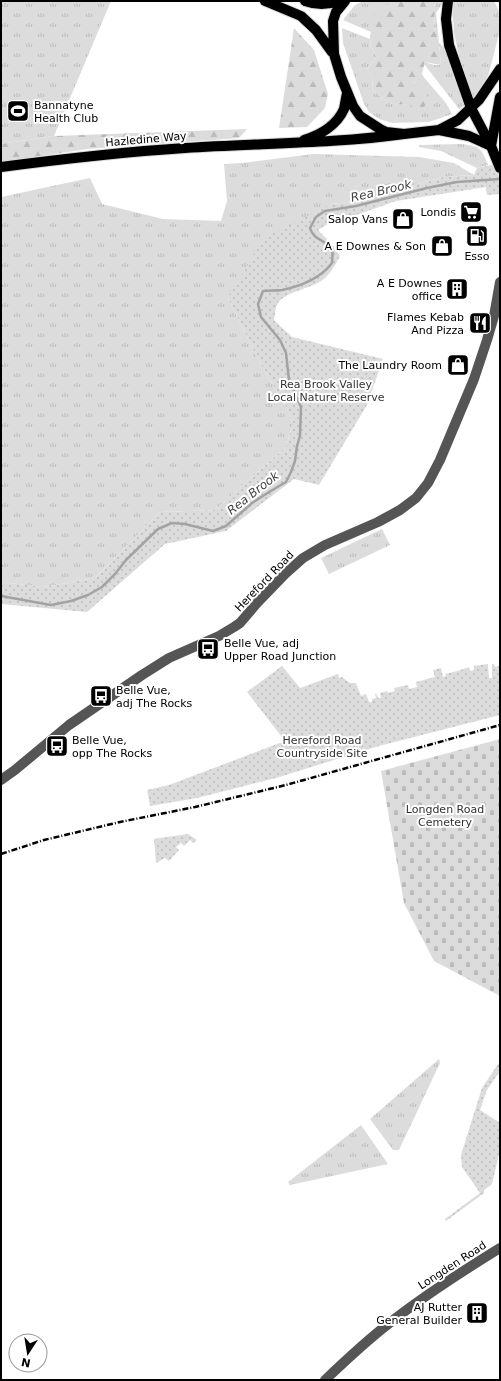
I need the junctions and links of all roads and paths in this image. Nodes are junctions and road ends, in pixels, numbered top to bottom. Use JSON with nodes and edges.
{"nodes":[{"id":1,"x":265,"y":1,"type":"edge"},
{"id":2,"x":305,"y":1,"type":"edge"},
{"id":3,"x":339,"y":1,"type":"edge"},
{"id":4,"x":345,"y":1,"type":"edge"},
{"id":5,"x":448,"y":1,"type":"edge"},
{"id":6,"x":334,"y":54,"type":"junction"},
{"id":7,"x":500,"y":69,"type":"edge"},
{"id":8,"x":346,"y":93,"type":"junction"},
{"id":9,"x":500,"y":98,"type":"edge"},
{"id":10,"x":471,"y":108,"type":"junction"},
{"id":11,"x":439,"y":130,"type":"junction"},
{"id":12,"x":404,"y":134,"type":"junction"},
{"id":13,"x":294,"y":143,"type":"junction"},
{"id":14,"x":491,"y":146,"type":"junction"},
{"id":15,"x":498,"y":164,"type":"edge"},
{"id":16,"x":1,"y":167,"type":"edge"},
{"id":17,"x":500,"y":282,"type":"edge"},
{"id":18,"x":1,"y":780,"type":"edge"},
{"id":19,"x":500,"y":1248,"type":"edge"},
{"id":20,"x":325,"y":1380,"type":"edge"}],
"edges":[{"from":1,"to":6,"type":"main road"},
{"from":2,"to":3,"type":"main road"},
{"from":4,"to":6,"type":"main road"},
{"from":5,"to":10,"type":"main road"},
{"from":6,"to":8,"type":"main road"},
{"from":7,"to":10,"type":"main road"},
{"from":8,"to":12,"type":"main road"},
{"from":8,"to":13,"type":"main road","name":"Hazledine Way"},
{"from":9,"to":14,"type":"main road"},
{"from":10,"to":11,"type":"main road"},
{"from":10,"to":14,"type":"main road"},
{"from":11,"to":12,"type":"main road"},
{"from":11,"to":14,"type":"main road"},
{"from":12,"to":13,"type":"main road","name":"Hazledine Way"},
{"from":13,"to":16,"type":"main road","name":"Hazledine Way"},
{"from":14,"to":15,"type":"main road"},
{"from":17,"to":18,"type":"street","name":"Hereford Road"},
{"from":19,"to":20,"type":"street","name":"Longden Road"}]}
